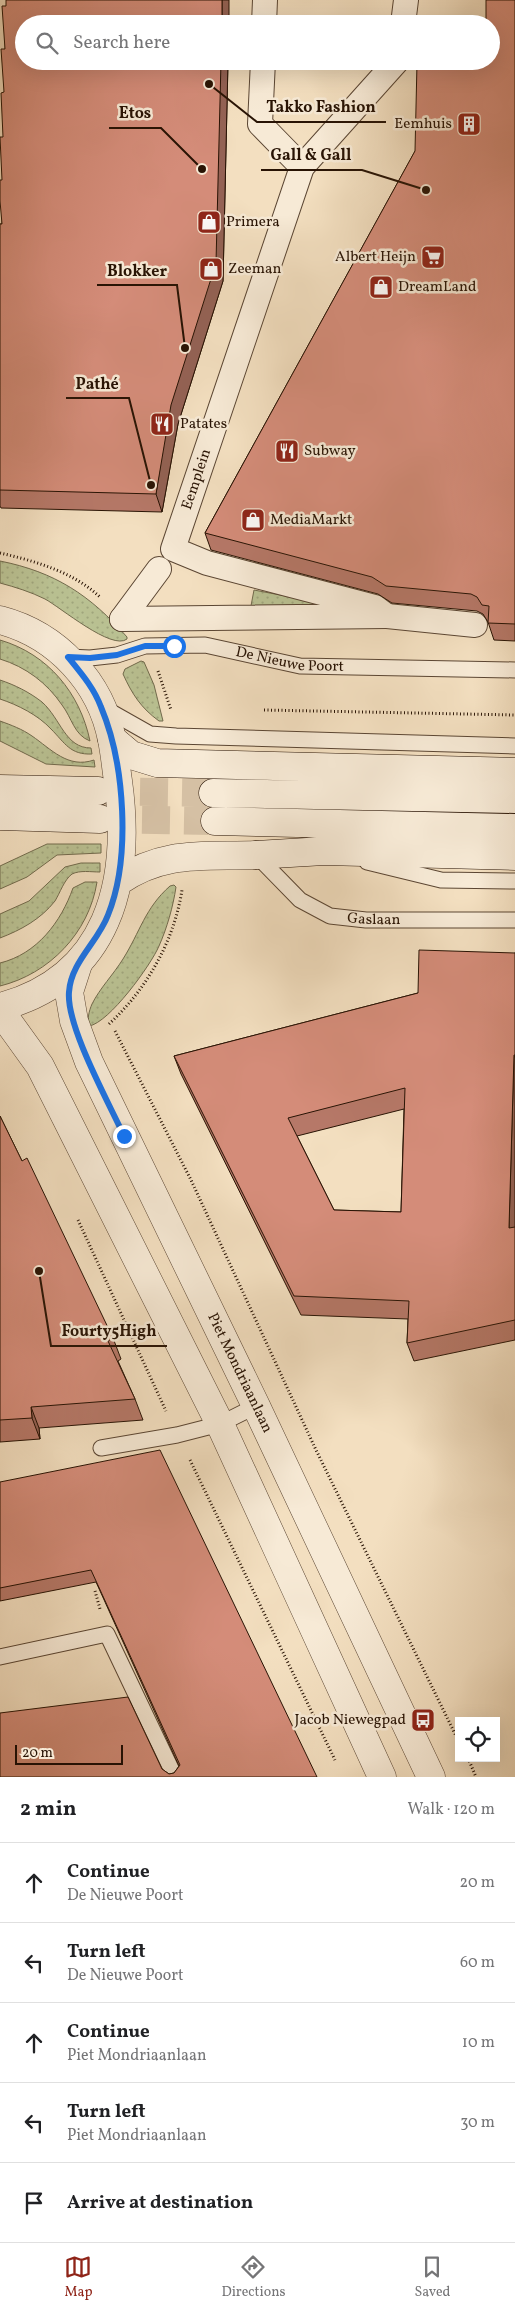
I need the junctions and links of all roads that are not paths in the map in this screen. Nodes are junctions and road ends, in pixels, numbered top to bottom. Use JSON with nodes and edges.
{"nodes":[{"id":1,"x":265,"y":0,"type":"edge"},
{"id":2,"x":406,"y":0,"type":"edge"},
{"id":3,"x":264,"y":15,"type":"edge"},
{"id":4,"x":404,"y":15,"type":"edge"},
{"id":5,"x":263,"y":70,"type":"edge"},
{"id":6,"x":389,"y":70,"type":"edge"},
{"id":7,"x":302,"y":167,"type":"junction"},
{"id":8,"x":160,"y":569,"type":"dead end"},
{"id":9,"x":387,"y":616,"type":"junction"},
{"id":10,"x":0,"y":620,"type":"edge"},
{"id":11,"x":475,"y":625,"type":"dead end"},
{"id":12,"x":68,"y":657,"type":"junction"},
{"id":13,"x":515,"y":670,"type":"edge"},
{"id":14,"x":101,"y":706,"type":"junction"},
{"id":15,"x":112,"y":739,"type":"junction"},
{"id":16,"x":515,"y":746,"type":"edge"},
{"id":17,"x":515,"y":772,"type":"edge"},
{"id":18,"x":0,"y":789,"type":"edge"},
{"id":19,"x":98,"y":791,"type":"tunnel mouth"},
{"id":20,"x":213,"y":793,"type":"tunnel mouth"},
{"id":21,"x":515,"y":799,"type":"edge"},
{"id":22,"x":0,"y":816,"type":"edge"},
{"id":23,"x":100,"y":819,"type":"tunnel mouth"},
{"id":24,"x":215,"y":821,"type":"tunnel mouth"},
{"id":25,"x":515,"y":828,"type":"edge"},
{"id":26,"x":324,"y":851,"type":"junction"},
{"id":27,"x":256,"y":855,"type":"junction"},
{"id":28,"x":515,"y":856,"type":"edge"},
{"id":29,"x":119,"y":881,"type":"junction"},
{"id":30,"x":515,"y":881,"type":"edge"},
{"id":31,"x":515,"y":920,"type":"edge"},
{"id":32,"x":78,"y":964,"type":"junction"},
{"id":33,"x":0,"y":1007,"type":"edge"},
{"id":34,"x":0,"y":1015,"type":"edge"},
{"id":35,"x":256,"y":1406,"type":"junction"},
{"id":36,"x":220,"y":1424,"type":"junction"},
{"id":37,"x":101,"y":1448,"type":"dead end"},
{"id":38,"x":0,"y":1657,"type":"edge"},
{"id":39,"x":175,"y":1777,"type":"edge"},
{"id":40,"x":382,"y":1777,"type":"edge"},
{"id":41,"x":431,"y":1777,"type":"edge"}],
"edges":[{"from":1,"to":3,"type":"street"},
{"from":2,"to":4,"type":"street"},
{"from":5,"to":7,"type":"street"},
{"from":6,"to":7,"type":"street","name":"Eemplein"},
{"from":7,"to":9,"type":"street","name":"Eemplein"},
{"from":8,"to":9,"type":"street","name":"Eemplein"},
{"from":9,"to":11,"type":"street","name":"Eemplein"},
{"from":10,"to":12,"type":"street"},
{"from":12,"to":13,"type":"lane","name":"De Nieuwe Poort"},
{"from":12,"to":14,"type":"street"},
{"from":14,"to":15,"type":"street"},
{"from":14,"to":16,"type":"lane"},
{"from":15,"to":17,"type":"street"},
{"from":15,"to":29,"type":"street"},
{"from":18,"to":19,"type":"street"},
{"from":20,"to":21,"type":"street"},
{"from":22,"to":23,"type":"street"},
{"from":24,"to":25,"type":"street"},
{"from":26,"to":27,"type":"street"},
{"from":26,"to":28,"type":"street"},
{"from":26,"to":30,"type":"lane"},
{"from":27,"to":29,"type":"street"},
{"from":27,"to":31,"type":"lane","name":"Gaslaan"},
{"from":29,"to":32,"type":"street"},
{"from":32,"to":33,"type":"street"},
{"from":32,"to":35,"type":"street","name":"Piet Mondriaanlaan"},
{"from":34,"to":36,"type":"street"},
{"from":35,"to":36,"type":"lane"},
{"from":35,"to":41,"type":"street","name":"Piet Mondriaanlaan"},
{"from":36,"to":37,"type":"lane"},
{"from":36,"to":40,"type":"street"},
{"from":38,"to":39,"type":"lane"}]}
